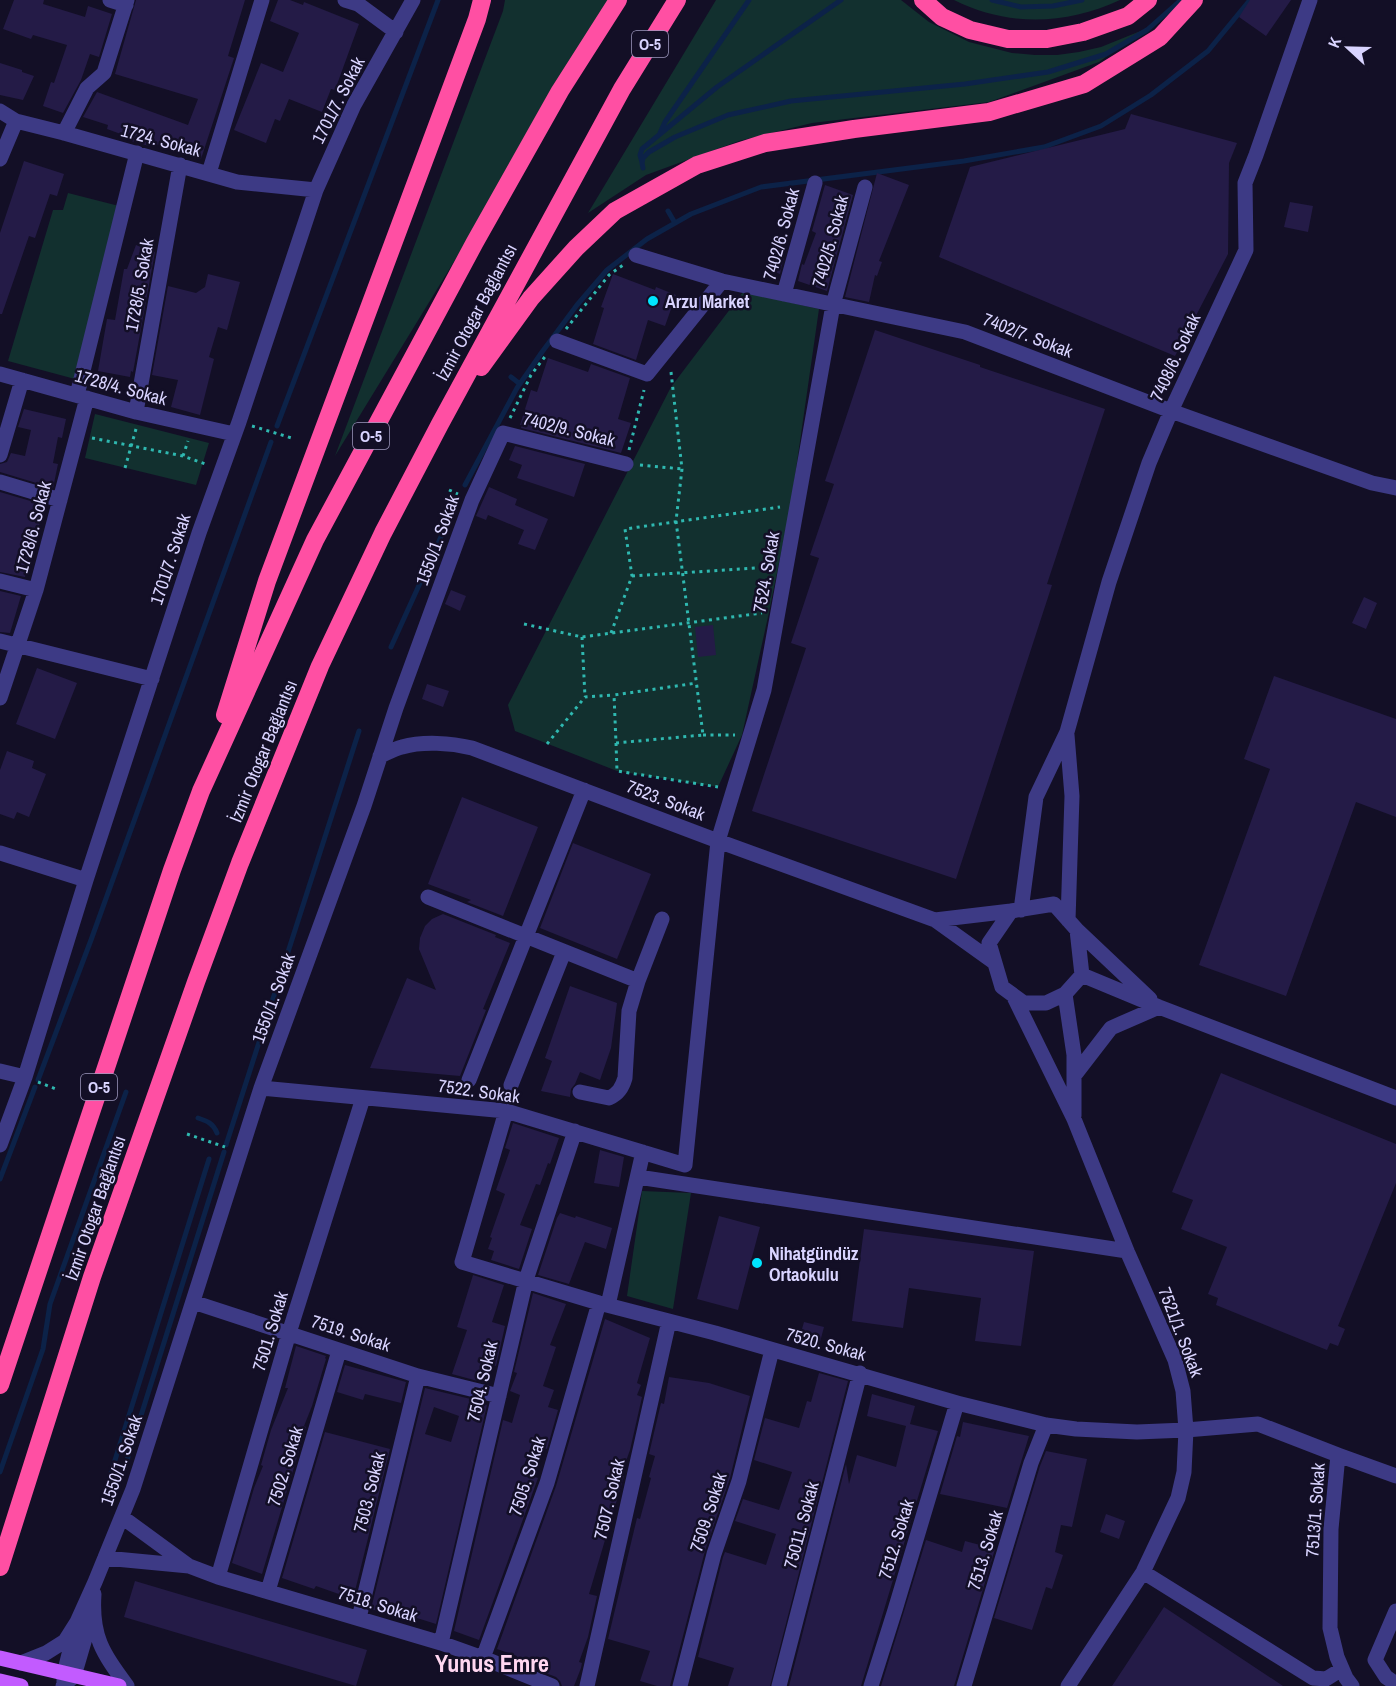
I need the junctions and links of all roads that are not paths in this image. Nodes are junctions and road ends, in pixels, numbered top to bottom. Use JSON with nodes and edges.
{"nodes":[{"id":1,"x":110,"y":0,"type":"edge"},
{"id":2,"x":262,"y":0,"type":"edge"},
{"id":3,"x":349,"y":0,"type":"edge"},
{"id":4,"x":413,"y":0,"type":"edge"},
{"id":5,"x":482,"y":0,"type":"edge"},
{"id":6,"x":618,"y":0,"type":"edge"},
{"id":7,"x":678,"y":0,"type":"edge"},
{"id":8,"x":922,"y":0,"type":"edge"},
{"id":9,"x":1148,"y":0,"type":"edge"},
{"id":10,"x":1194,"y":0,"type":"edge"},
{"id":11,"x":1310,"y":0,"type":"edge"},
{"id":12,"x":127,"y":3,"type":"edge"},
{"id":13,"x":396,"y":32,"type":"junction"},
{"id":14,"x":0,"y":111,"type":"edge"},
{"id":15,"x":16,"y":121,"type":"junction"},
{"id":16,"x":64,"y":133,"type":"junction"},
{"id":17,"x":137,"y":153,"type":"junction"},
{"id":18,"x":0,"y":159,"type":"edge"},
{"id":19,"x":180,"y":165,"type":"junction"},
{"id":20,"x":209,"y":173,"type":"junction"},
{"id":21,"x":815,"y":183,"type":"dead end"},
{"id":22,"x":865,"y":187,"type":"dead end"},
{"id":23,"x":316,"y":190,"type":"junction"},
{"id":24,"x":636,"y":255,"type":"road end"},
{"id":25,"x":722,"y":281,"type":"junction"},
{"id":26,"x":784,"y":294,"type":"junction"},
{"id":27,"x":833,"y":305,"type":"junction"},
{"id":28,"x":557,"y":341,"type":"road end"},
{"id":29,"x":0,"y":374,"type":"edge"},
{"id":30,"x":22,"y":380,"type":"junction"},
{"id":31,"x":82,"y":397,"type":"junction"},
{"id":32,"x":1171,"y":411,"type":"junction"},
{"id":33,"x":138,"y":412,"type":"junction"},
{"id":34,"x":440,"y":424,"type":"junction"},
{"id":35,"x":236,"y":428,"type":"junction"},
{"id":36,"x":503,"y":433,"type":"joint"},
{"id":37,"x":0,"y":455,"type":"edge"},
{"id":38,"x":626,"y":464,"type":"road end"},
{"id":39,"x":0,"y":482,"type":"edge"},
{"id":40,"x":1396,"y":488,"type":"edge"},
{"id":41,"x":60,"y":500,"type":"junction"},
{"id":42,"x":0,"y":581,"type":"edge"},
{"id":43,"x":36,"y":590,"type":"junction"},
{"id":44,"x":0,"y":641,"type":"edge"},
{"id":45,"x":18,"y":644,"type":"junction"},
{"id":46,"x":152,"y":679,"type":"junction"},
{"id":47,"x":0,"y":698,"type":"edge"},
{"id":48,"x":1067,"y":732,"type":"junction"},
{"id":49,"x":380,"y":756,"type":"junction"},
{"id":50,"x":584,"y":790,"type":"junction"},
{"id":51,"x":201,"y":791,"type":"junction"},
{"id":52,"x":718,"y":841,"type":"junction"},
{"id":53,"x":0,"y":853,"type":"edge"},
{"id":54,"x":86,"y":880,"type":"junction"},
{"id":55,"x":428,"y":897,"type":"dead end"},
{"id":56,"x":1016,"y":910,"type":"junction"},
{"id":57,"x":662,"y":919,"type":"dead end"},
{"id":58,"x":935,"y":920,"type":"junction"},
{"id":59,"x":1072,"y":925,"type":"junction"},
{"id":60,"x":526,"y":936,"type":"junction"},
{"id":61,"x":564,"y":952,"type":"junction"},
{"id":62,"x":995,"y":963,"type":"junction"},
{"id":63,"x":1082,"y":975,"type":"junction"},
{"id":64,"x":638,"y":981,"type":"junction"},
{"id":65,"x":1065,"y":994,"type":"junction"},
{"id":66,"x":1013,"y":995,"type":"junction"},
{"id":67,"x":1159,"y":1007,"type":"junction"},
{"id":68,"x":0,"y":1071,"type":"edge"},
{"id":69,"x":1074,"y":1076,"type":"junction"},
{"id":70,"x":25,"y":1077,"type":"junction"},
{"id":71,"x":469,"y":1080,"type":"dead end"},
{"id":72,"x":511,"y":1085,"type":"dead end"},
{"id":73,"x":261,"y":1088,"type":"junction"},
{"id":74,"x":580,"y":1092,"type":"dead end"},
{"id":75,"x":363,"y":1098,"type":"junction"},
{"id":76,"x":1396,"y":1098,"type":"edge"},
{"id":77,"x":506,"y":1111,"type":"junction"},
{"id":78,"x":1074,"y":1119,"type":"junction"},
{"id":79,"x":575,"y":1131,"type":"junction"},
{"id":80,"x":0,"y":1145,"type":"edge"},
{"id":81,"x":643,"y":1152,"type":"junction"},
{"id":82,"x":685,"y":1165,"type":"joint"},
{"id":83,"x":638,"y":1177,"type":"junction"},
{"id":84,"x":1127,"y":1251,"type":"junction"},
{"id":85,"x":526,"y":1280,"type":"junction"},
{"id":86,"x":193,"y":1302,"type":"junction"},
{"id":87,"x":603,"y":1304,"type":"junction"},
{"id":88,"x":669,"y":1321,"type":"junction"},
{"id":89,"x":289,"y":1333,"type":"junction"},
{"id":90,"x":772,"y":1350,"type":"junction"},
{"id":91,"x":339,"y":1351,"type":"junction"},
{"id":92,"x":860,"y":1373,"type":"junction"},
{"id":93,"x":418,"y":1376,"type":"junction"},
{"id":94,"x":0,"y":1385,"type":"edge"},
{"id":95,"x":499,"y":1396,"type":"junction"},
{"id":96,"x":957,"y":1403,"type":"junction"},
{"id":97,"x":1046,"y":1425,"type":"junction"},
{"id":98,"x":1186,"y":1430,"type":"junction"},
{"id":99,"x":1338,"y":1455,"type":"junction"},
{"id":100,"x":1396,"y":1476,"type":"edge"},
{"id":101,"x":122,"y":1517,"type":"junction"},
{"id":102,"x":105,"y":1558,"type":"junction"},
{"id":103,"x":189,"y":1566,"type":"junction"},
{"id":104,"x":0,"y":1567,"type":"edge"},
{"id":105,"x":1143,"y":1572,"type":"junction"},
{"id":106,"x":218,"y":1577,"type":"junction"},
{"id":107,"x":95,"y":1582,"type":"junction"},
{"id":108,"x":267,"y":1591,"type":"junction"},
{"id":109,"x":1396,"y":1611,"type":"edge"},
{"id":110,"x":93,"y":1613,"type":"junction"},
{"id":111,"x":359,"y":1618,"type":"junction"},
{"id":112,"x":77,"y":1622,"type":"junction"},
{"id":113,"x":441,"y":1643,"type":"junction"},
{"id":114,"x":0,"y":1658,"type":"edge"},
{"id":115,"x":483,"y":1658,"type":"junction"},
{"id":116,"x":21,"y":1664,"type":"junction"},
{"id":117,"x":1342,"y":1670,"type":"junction"},
{"id":118,"x":0,"y":1681,"type":"edge"},
{"id":119,"x":66,"y":1681,"type":"edge"},
{"id":120,"x":1396,"y":1684,"type":"edge"},
{"id":121,"x":21,"y":1686,"type":"edge"},
{"id":122,"x":119,"y":1686,"type":"edge"},
{"id":123,"x":127,"y":1686,"type":"edge"},
{"id":124,"x":552,"y":1686,"type":"edge"},
{"id":125,"x":587,"y":1686,"type":"edge"},
{"id":126,"x":680,"y":1686,"type":"edge"},
{"id":127,"x":779,"y":1686,"type":"edge"},
{"id":128,"x":870,"y":1686,"type":"edge"},
{"id":129,"x":964,"y":1686,"type":"edge"},
{"id":130,"x":1068,"y":1686,"type":"edge"},
{"id":131,"x":1352,"y":1686,"type":"edge"}],
"edges":[{"from":1,"to":12,"type":"street"},
{"from":2,"to":20,"type":"street"},
{"from":3,"to":13,"type":"street"},
{"from":4,"to":13,"type":"street","name":"1701/7. Sokak"},
{"from":5,"to":51,"type":"highway"},
{"from":6,"to":51,"type":"highway","name":"İzmir Otogar Bağlantısı","number":"O-5"},
{"from":7,"to":34,"type":"highway","name":"İzmir Otogar Bağlantısı","number":"O-5"},
{"from":8,"to":9,"type":"highway"},
{"from":10,"to":34,"type":"highway"},
{"from":11,"to":32,"type":"street","name":"7408/6. Sokak"},
{"from":12,"to":16,"type":"street"},
{"from":13,"to":23,"type":"street","name":"1701/7. Sokak"},
{"from":14,"to":15,"type":"street","name":"1724. Sokak"},
{"from":15,"to":16,"type":"street","name":"1724. Sokak"},
{"from":15,"to":18,"type":"street"},
{"from":16,"to":17,"type":"street","name":"1724. Sokak"},
{"from":17,"to":19,"type":"street","name":"1724. Sokak"},
{"from":17,"to":31,"type":"street","name":"1728/6. Sokak"},
{"from":19,"to":20,"type":"street","name":"1724. Sokak"},
{"from":19,"to":33,"type":"street","name":"1728/5. Sokak"},
{"from":20,"to":23,"type":"street","name":"1724. Sokak"},
{"from":21,"to":26,"type":"street","name":"7402/6. Sokak"},
{"from":22,"to":27,"type":"street","name":"7402/5. Sokak"},
{"from":23,"to":35,"type":"street","name":"1701/7. Sokak"},
{"from":24,"to":25,"type":"street","name":"7402/7. Sokak"},
{"from":25,"to":26,"type":"street","name":"7402/7. Sokak"},
{"from":25,"to":28,"type":"street"},
{"from":26,"to":27,"type":"street","name":"7402/7. Sokak"},
{"from":27,"to":32,"type":"street","name":"7402/7. Sokak"},
{"from":27,"to":52,"type":"street","name":"7524. Sokak"},
{"from":29,"to":30,"type":"street","name":"1728/4. Sokak"},
{"from":30,"to":31,"type":"street","name":"1728/4. Sokak"},
{"from":30,"to":37,"type":"street"},
{"from":31,"to":33,"type":"street","name":"1728/4. Sokak"},
{"from":31,"to":41,"type":"street","name":"1728/6. Sokak"},
{"from":32,"to":40,"type":"street","name":"7402/7. Sokak"},
{"from":32,"to":48,"type":"street","name":"7408/6. Sokak"},
{"from":33,"to":35,"type":"street","name":"1728/4. Sokak"},
{"from":34,"to":104,"type":"highway","name":"İzmir Otogar Bağlantısı","number":"O-5"},
{"from":35,"to":46,"type":"street","name":"1701/7. Sokak"},
{"from":36,"to":38,"type":"street","name":"7402/9. Sokak"},
{"from":36,"to":49,"type":"street","name":"1550/1. Sokak"},
{"from":39,"to":41,"type":"street"},
{"from":41,"to":43,"type":"street","name":"1728/6. Sokak"},
{"from":42,"to":43,"type":"street"},
{"from":43,"to":45,"type":"street","name":"1728/6. Sokak"},
{"from":44,"to":45,"type":"street"},
{"from":45,"to":46,"type":"street"},
{"from":45,"to":47,"type":"street","name":"1728/6. Sokak"},
{"from":46,"to":54,"type":"street","name":"1701/7. Sokak"},
{"from":48,"to":56,"type":"street"},
{"from":48,"to":59,"type":"street"},
{"from":49,"to":50,"type":"street","name":"7523. Sokak"},
{"from":49,"to":73,"type":"street","name":"1550/1. Sokak"},
{"from":50,"to":52,"type":"street","name":"7523. Sokak"},
{"from":50,"to":60,"type":"street"},
{"from":51,"to":94,"type":"highway","name":"İzmir Otogar Bağlantısı","number":"O-5"},
{"from":52,"to":58,"type":"street","name":"7523. Sokak"},
{"from":52,"to":82,"type":"street","name":"7524. Sokak"},
{"from":53,"to":54,"type":"street"},
{"from":54,"to":70,"type":"street","name":"1701/7. Sokak"},
{"from":55,"to":60,"type":"street"},
{"from":56,"to":58,"type":"street"},
{"from":56,"to":59,"type":"street"},
{"from":56,"to":62,"type":"street"},
{"from":57,"to":64,"type":"street"},
{"from":58,"to":62,"type":"street"},
{"from":59,"to":63,"type":"street"},
{"from":59,"to":67,"type":"street"},
{"from":60,"to":61,"type":"street"},
{"from":60,"to":71,"type":"street"},
{"from":61,"to":64,"type":"street"},
{"from":61,"to":72,"type":"street"},
{"from":62,"to":66,"type":"street"},
{"from":63,"to":65,"type":"street"},
{"from":63,"to":67,"type":"street"},
{"from":64,"to":74,"type":"street"},
{"from":65,"to":66,"type":"street"},
{"from":65,"to":69,"type":"street"},
{"from":66,"to":78,"type":"street","name":"7521/1. Sokak"},
{"from":67,"to":69,"type":"street"},
{"from":67,"to":76,"type":"street"},
{"from":68,"to":70,"type":"street"},
{"from":69,"to":78,"type":"street"},
{"from":70,"to":80,"type":"street","name":"1701/7. Sokak"},
{"from":73,"to":75,"type":"street","name":"7522. Sokak"},
{"from":73,"to":86,"type":"street","name":"1550/1. Sokak"},
{"from":75,"to":77,"type":"street","name":"7522. Sokak"},
{"from":75,"to":89,"type":"street","name":"7501. Sokak"},
{"from":77,"to":79,"type":"street","name":"7522. Sokak"},
{"from":77,"to":85,"type":"street","name":"7520. Sokak"},
{"from":78,"to":84,"type":"street","name":"7521/1. Sokak"},
{"from":79,"to":81,"type":"street","name":"7522. Sokak"},
{"from":79,"to":85,"type":"street","name":"7504. Sokak"},
{"from":81,"to":82,"type":"street","name":"7522. Sokak"},
{"from":81,"to":83,"type":"street","name":"7505. Sokak"},
{"from":83,"to":84,"type":"street"},
{"from":83,"to":87,"type":"street","name":"7505. Sokak"},
{"from":84,"to":98,"type":"street","name":"7521/1. Sokak"},
{"from":85,"to":87,"type":"street","name":"7520. Sokak"},
{"from":85,"to":95,"type":"street","name":"7504. Sokak"},
{"from":86,"to":89,"type":"street","name":"7519. Sokak"},
{"from":86,"to":101,"type":"street","name":"1550/1. Sokak"},
{"from":87,"to":88,"type":"street","name":"7520. Sokak"},
{"from":87,"to":115,"type":"street","name":"7505. Sokak"},
{"from":88,"to":90,"type":"street","name":"7520. Sokak"},
{"from":88,"to":125,"type":"street","name":"7507. Sokak"},
{"from":89,"to":91,"type":"street","name":"7519. Sokak"},
{"from":89,"to":106,"type":"street","name":"7501. Sokak"},
{"from":90,"to":92,"type":"street","name":"7520. Sokak"},
{"from":90,"to":126,"type":"street","name":"7509. Sokak"},
{"from":91,"to":93,"type":"street","name":"7519. Sokak"},
{"from":91,"to":108,"type":"street","name":"7502. Sokak"},
{"from":92,"to":96,"type":"street","name":"7520. Sokak"},
{"from":92,"to":127,"type":"street","name":"75011. Sokak"},
{"from":93,"to":95,"type":"street","name":"7519. Sokak"},
{"from":93,"to":111,"type":"street","name":"7503. Sokak"},
{"from":95,"to":113,"type":"street","name":"7504. Sokak"},
{"from":96,"to":97,"type":"street","name":"7520. Sokak"},
{"from":96,"to":128,"type":"street","name":"7512. Sokak"},
{"from":97,"to":98,"type":"street","name":"7520. Sokak"},
{"from":97,"to":129,"type":"street","name":"7513. Sokak"},
{"from":98,"to":99,"type":"street","name":"7513/1. Sokak"},
{"from":98,"to":105,"type":"street","name":"7521/1. Sokak"},
{"from":99,"to":100,"type":"street"},
{"from":99,"to":117,"type":"street","name":"7513/1. Sokak"},
{"from":101,"to":102,"type":"street","name":"1550/1. Sokak"},
{"from":101,"to":103,"type":"street","name":"7518. Sokak"},
{"from":102,"to":103,"type":"street","name":"7518. Sokak"},
{"from":102,"to":107,"type":"street","name":"1550/1. Sokak"},
{"from":103,"to":106,"type":"street","name":"7518. Sokak"},
{"from":105,"to":117,"type":"street"},
{"from":105,"to":130,"type":"street","name":"7521/1. Sokak"},
{"from":106,"to":108,"type":"street","name":"7518. Sokak"},
{"from":107,"to":110,"type":"street","name":"1550/1. Sokak"},
{"from":107,"to":112,"type":"street","name":"1550/1. Sokak"},
{"from":108,"to":111,"type":"street","name":"7518. Sokak"},
{"from":109,"to":120,"type":"street"},
{"from":110,"to":119,"type":"street","name":"1550/1. Sokak"},
{"from":110,"to":123,"type":"street","name":"1550/1. Sokak"},
{"from":111,"to":113,"type":"street","name":"7518. Sokak"},
{"from":112,"to":116,"type":"street","name":"1550/1. Sokak"},
{"from":112,"to":119,"type":"street","name":"1550/1. Sokak"},
{"from":113,"to":115,"type":"street","name":"7518. Sokak"},
{"from":114,"to":116,"type":"main road"},
{"from":115,"to":124,"type":"street","name":"7518. Sokak"},
{"from":116,"to":119,"type":"main road"},
{"from":117,"to":131,"type":"street","name":"7513/1. Sokak"},
{"from":118,"to":121,"type":"main road"},
{"from":119,"to":122,"type":"main road"}]}
